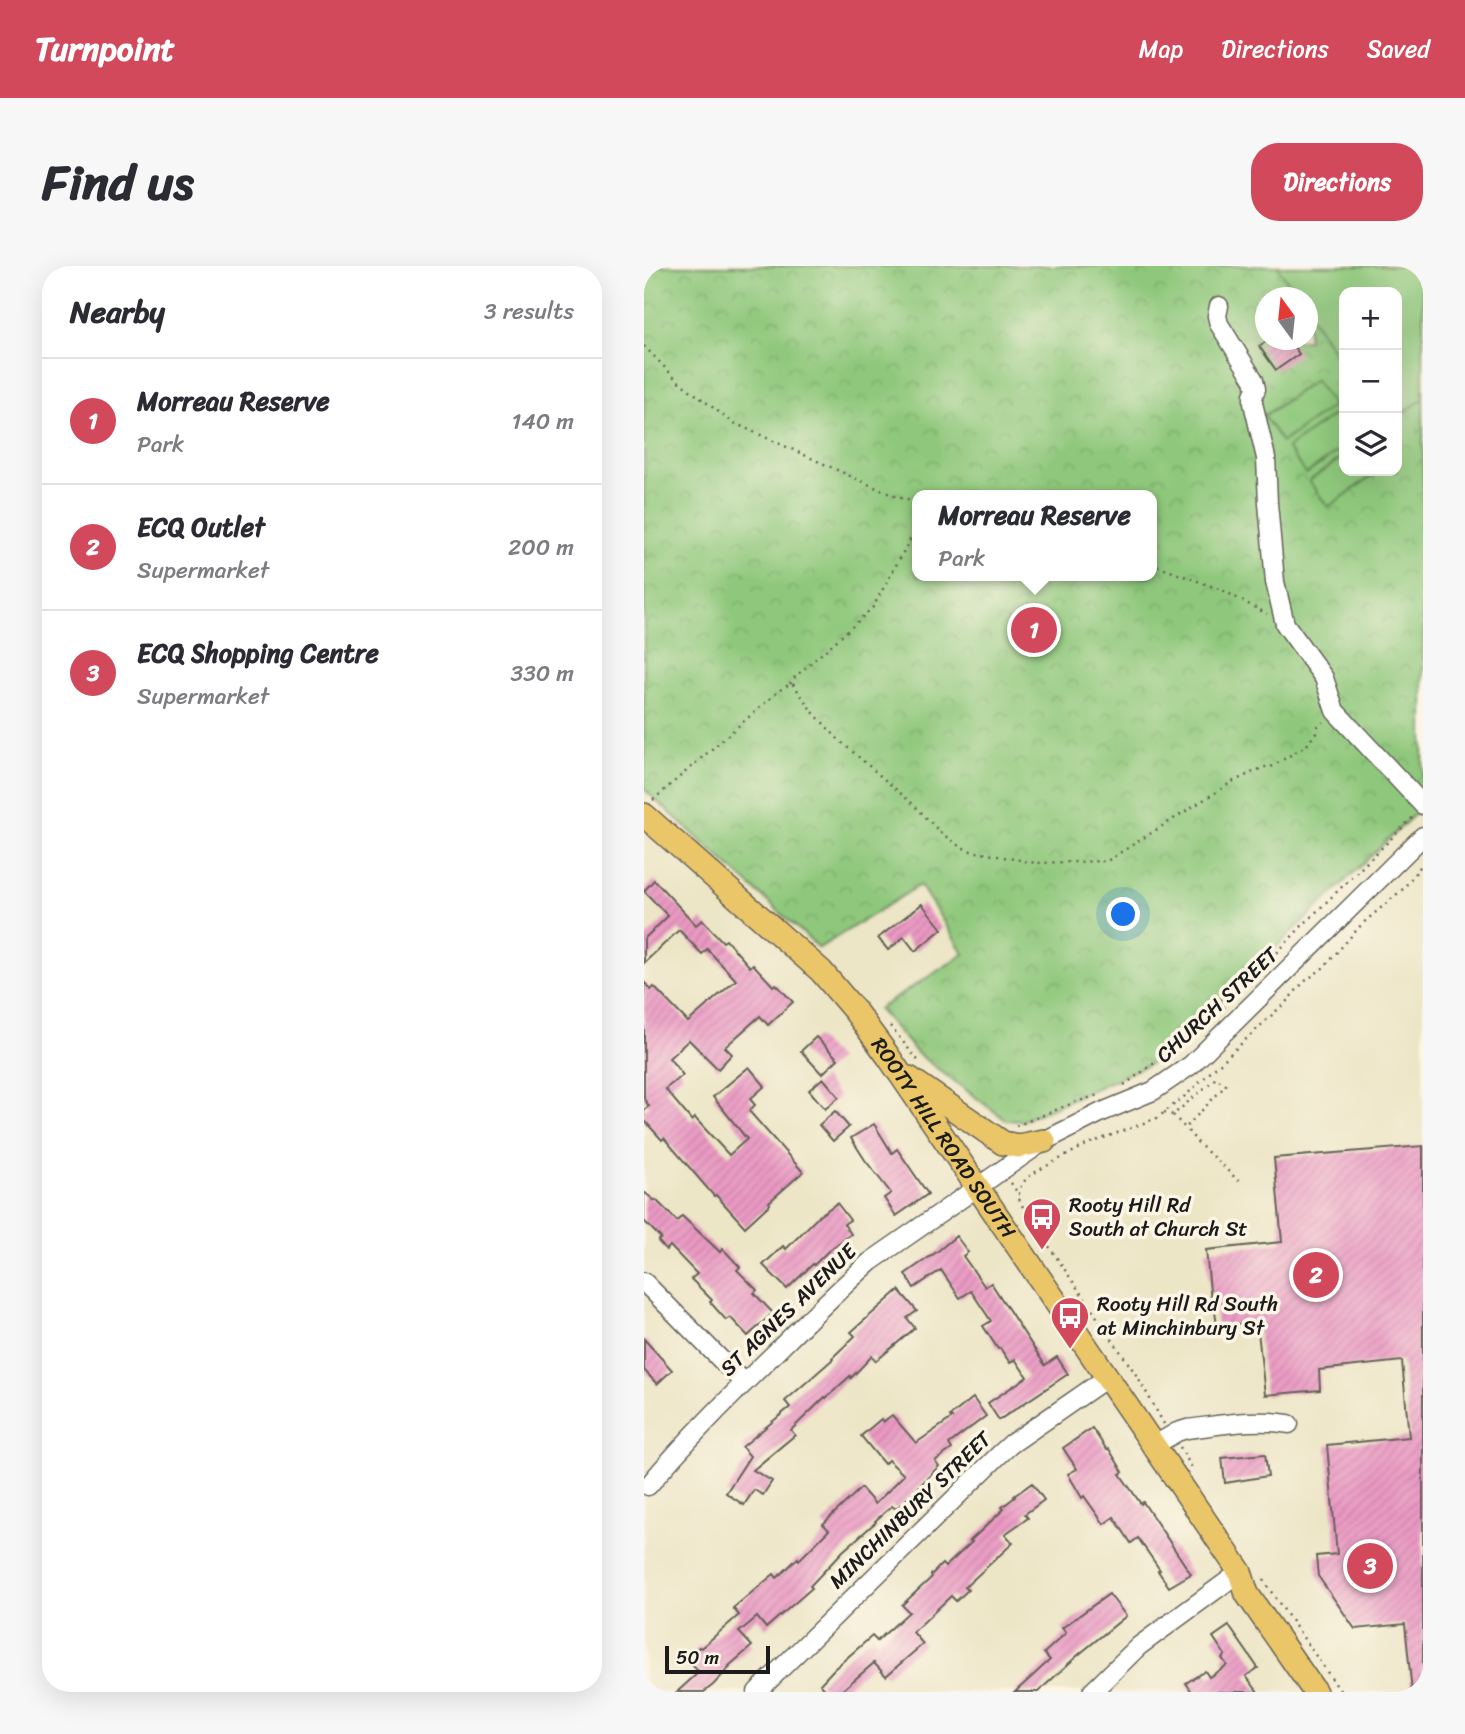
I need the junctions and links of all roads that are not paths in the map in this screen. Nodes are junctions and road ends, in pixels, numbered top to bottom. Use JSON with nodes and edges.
{"nodes":[{"id":1,"x":1219,"y":306,"type":"dead end"},
{"id":2,"x":1418,"y":811,"type":"edge"},
{"id":3,"x":649,"y":821,"type":"edge"},
{"id":4,"x":1423,"y":836,"type":"edge"},
{"id":5,"x":898,"y":1070,"type":"junction"},
{"id":6,"x":1044,"y":1141,"type":"junction"},
{"id":7,"x":977,"y":1187,"type":"junction"},
{"id":8,"x":644,"y":1282,"type":"edge"},
{"id":9,"x":1108,"y":1377,"type":"junction"},
{"id":10,"x":744,"y":1382,"type":"junction"},
{"id":11,"x":1289,"y":1424,"type":"dead end"},
{"id":12,"x":1163,"y":1440,"type":"junction"},
{"id":13,"x":648,"y":1486,"type":"dead end"},
{"id":14,"x":1249,"y":1572,"type":"junction"},
{"id":15,"x":757,"y":1692,"type":"edge"},
{"id":16,"x":1092,"y":1692,"type":"edge"},
{"id":17,"x":1315,"y":1692,"type":"edge"},
{"id":18,"x":1332,"y":1692,"type":"edge"}],
"edges":[{"from":1,"to":2,"type":"street"},
{"from":3,"to":5,"type":"main road","name":"ROOTY HILL ROAD SOUTH"},
{"from":4,"to":6,"type":"street","name":"CHURCH STREET"},
{"from":5,"to":6,"type":"main road"},
{"from":5,"to":7,"type":"main road","name":"ROOTY HILL ROAD SOUTH"},
{"from":6,"to":7,"type":"street","name":"CHURCH STREET"},
{"from":7,"to":9,"type":"main road","name":"ROOTY HILL ROAD SOUTH"},
{"from":7,"to":10,"type":"street","name":"ST AGNES AVENUE"},
{"from":8,"to":10,"type":"street"},
{"from":9,"to":12,"type":"main road","name":"ROOTY HILL ROAD SOUTH"},
{"from":9,"to":15,"type":"street","name":"MINCHINBURY STREET"},
{"from":10,"to":13,"type":"street","name":"ST AGNES AVENUE"},
{"from":11,"to":12,"type":"street"},
{"from":12,"to":14,"type":"main road","name":"ROOTY HILL ROAD SOUTH"},
{"from":14,"to":16,"type":"street"},
{"from":14,"to":17,"type":"main road","name":"ROOTY HILL ROAD SOUTH"},
{"from":14,"to":18,"type":"main road","name":"ROOTY HILL ROAD SOUTH"}]}
